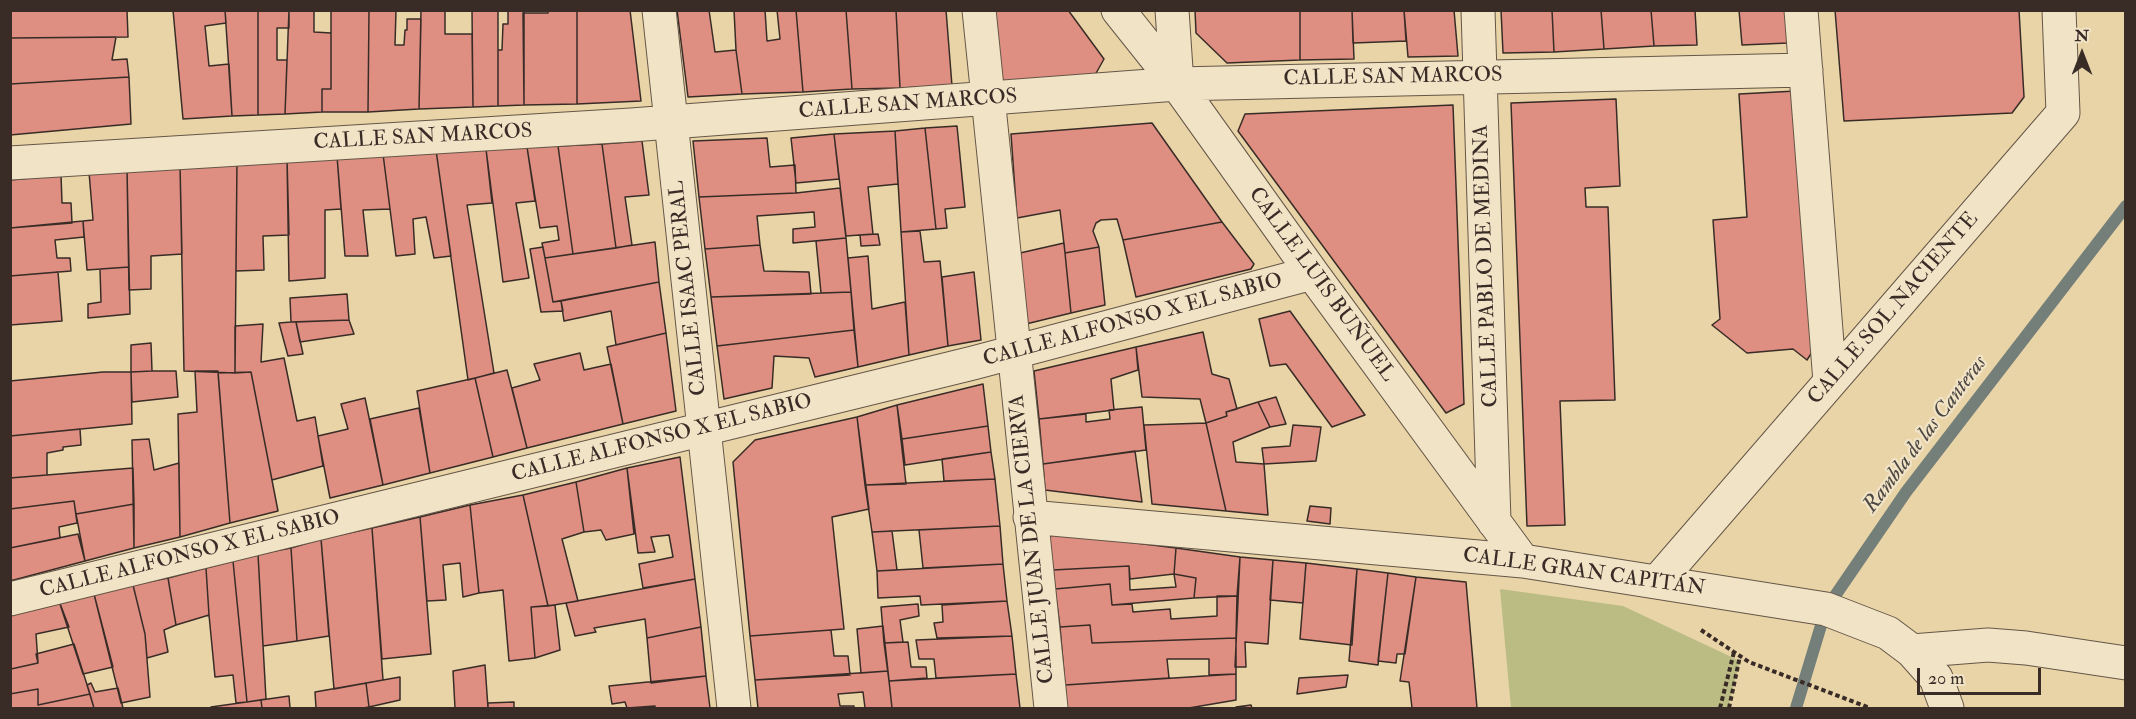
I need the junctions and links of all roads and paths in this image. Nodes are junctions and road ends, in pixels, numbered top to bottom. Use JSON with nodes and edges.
{"nodes":[{"id":1,"x":659,"y":10,"type":"edge"},
{"id":2,"x":978,"y":10,"type":"edge"},
{"id":3,"x":1118,"y":10,"type":"edge"},
{"id":4,"x":1172,"y":10,"type":"edge"},
{"id":5,"x":1478,"y":10,"type":"edge"},
{"id":6,"x":1801,"y":10,"type":"edge"},
{"id":7,"x":2059,"y":10,"type":"edge"},
{"id":8,"x":1806,"y":70,"type":"junction"},
{"id":9,"x":1481,"y":76,"type":"junction"},
{"id":10,"x":1177,"y":84,"type":"junction"},
{"id":11,"x":989,"y":99,"type":"junction"},
{"id":12,"x":671,"y":123,"type":"junction"},
{"id":13,"x":10,"y":163,"type":"edge"},
{"id":14,"x":1312,"y":273,"type":"junction"},
{"id":15,"x":1013,"y":353,"type":"junction"},
{"id":16,"x":1830,"y":382,"type":"junction"},
{"id":17,"x":704,"y":428,"type":"junction"},
{"id":18,"x":1030,"y":517,"type":"junction"},
{"id":19,"x":1494,"y":522,"type":"junction"},
{"id":20,"x":1522,"y":561,"type":"junction"},
{"id":21,"x":1657,"y":582,"type":"junction"},
{"id":22,"x":10,"y":599,"type":"edge"},
{"id":23,"x":1912,"y":651,"type":"junction"},
{"id":24,"x":1734,"y":652,"type":"dead end"},
{"id":25,"x":1740,"y":656,"type":"dead end"},
{"id":26,"x":1749,"y":662,"type":"dead end"},
{"id":27,"x":2126,"y":663,"type":"edge"},
{"id":28,"x":734,"y":708,"type":"edge"},
{"id":29,"x":1051,"y":708,"type":"edge"},
{"id":30,"x":1720,"y":708,"type":"edge"},
{"id":31,"x":1730,"y":708,"type":"edge"},
{"id":32,"x":1870,"y":708,"type":"edge"},
{"id":33,"x":1947,"y":708,"type":"edge"}],
"edges":[{"from":1,"to":12,"type":"street","name":"CALLE ISAAC PERAL"},
{"from":2,"to":11,"type":"street","name":"CALLE JUAN DE LA CIERVA"},
{"from":3,"to":10,"type":"street","name":"CALLE LUIS BUÑUEL"},
{"from":4,"to":10,"type":"street"},
{"from":5,"to":9,"type":"street","name":"CALLE PABLO DE MEDINA"},
{"from":6,"to":8,"type":"street"},
{"from":7,"to":16,"type":"street","name":"CALLE SOL NACIENTE"},
{"from":8,"to":9,"type":"street","name":"CALLE SAN MARCOS"},
{"from":8,"to":16,"type":"street"},
{"from":9,"to":10,"type":"street","name":"CALLE SAN MARCOS"},
{"from":9,"to":19,"type":"street","name":"CALLE PABLO DE MEDINA"},
{"from":10,"to":11,"type":"street","name":"CALLE SAN MARCOS"},
{"from":10,"to":14,"type":"street","name":"CALLE LUIS BUÑUEL"},
{"from":11,"to":12,"type":"street","name":"CALLE SAN MARCOS"},
{"from":11,"to":15,"type":"street","name":"CALLE JUAN DE LA CIERVA"},
{"from":12,"to":13,"type":"street","name":"CALLE SAN MARCOS"},
{"from":12,"to":17,"type":"street","name":"CALLE ISAAC PERAL"},
{"from":14,"to":15,"type":"street","name":"CALLE ALFONSO X EL SABIO"},
{"from":14,"to":19,"type":"street","name":"CALLE LUIS BUÑUEL"},
{"from":15,"to":17,"type":"street","name":"CALLE ALFONSO X EL SABIO"},
{"from":15,"to":18,"type":"street","name":"CALLE JUAN DE LA CIERVA"},
{"from":16,"to":21,"type":"street","name":"CALLE SOL NACIENTE"},
{"from":17,"to":22,"type":"street","name":"CALLE ALFONSO X EL SABIO"},
{"from":17,"to":28,"type":"street","name":"CALLE ISAAC PERAL"},
{"from":18,"to":20,"type":"street","name":"CALLE GRAN CAPITÁN"},
{"from":18,"to":29,"type":"street","name":"CALLE JUAN DE LA CIERVA"},
{"from":19,"to":20,"type":"street","name":"CALLE LUIS BUÑUEL"},
{"from":20,"to":21,"type":"street","name":"CALLE GRAN CAPITÁN"},
{"from":21,"to":23,"type":"street","name":"CALLE GRAN CAPITÁN"},
{"from":23,"to":27,"type":"street"},
{"from":23,"to":33,"type":"street","name":"CALLE GRAN CAPITÁN"},
{"from":24,"to":30,"type":"path"},
{"from":25,"to":31,"type":"path"},
{"from":26,"to":32,"type":"path"}]}
